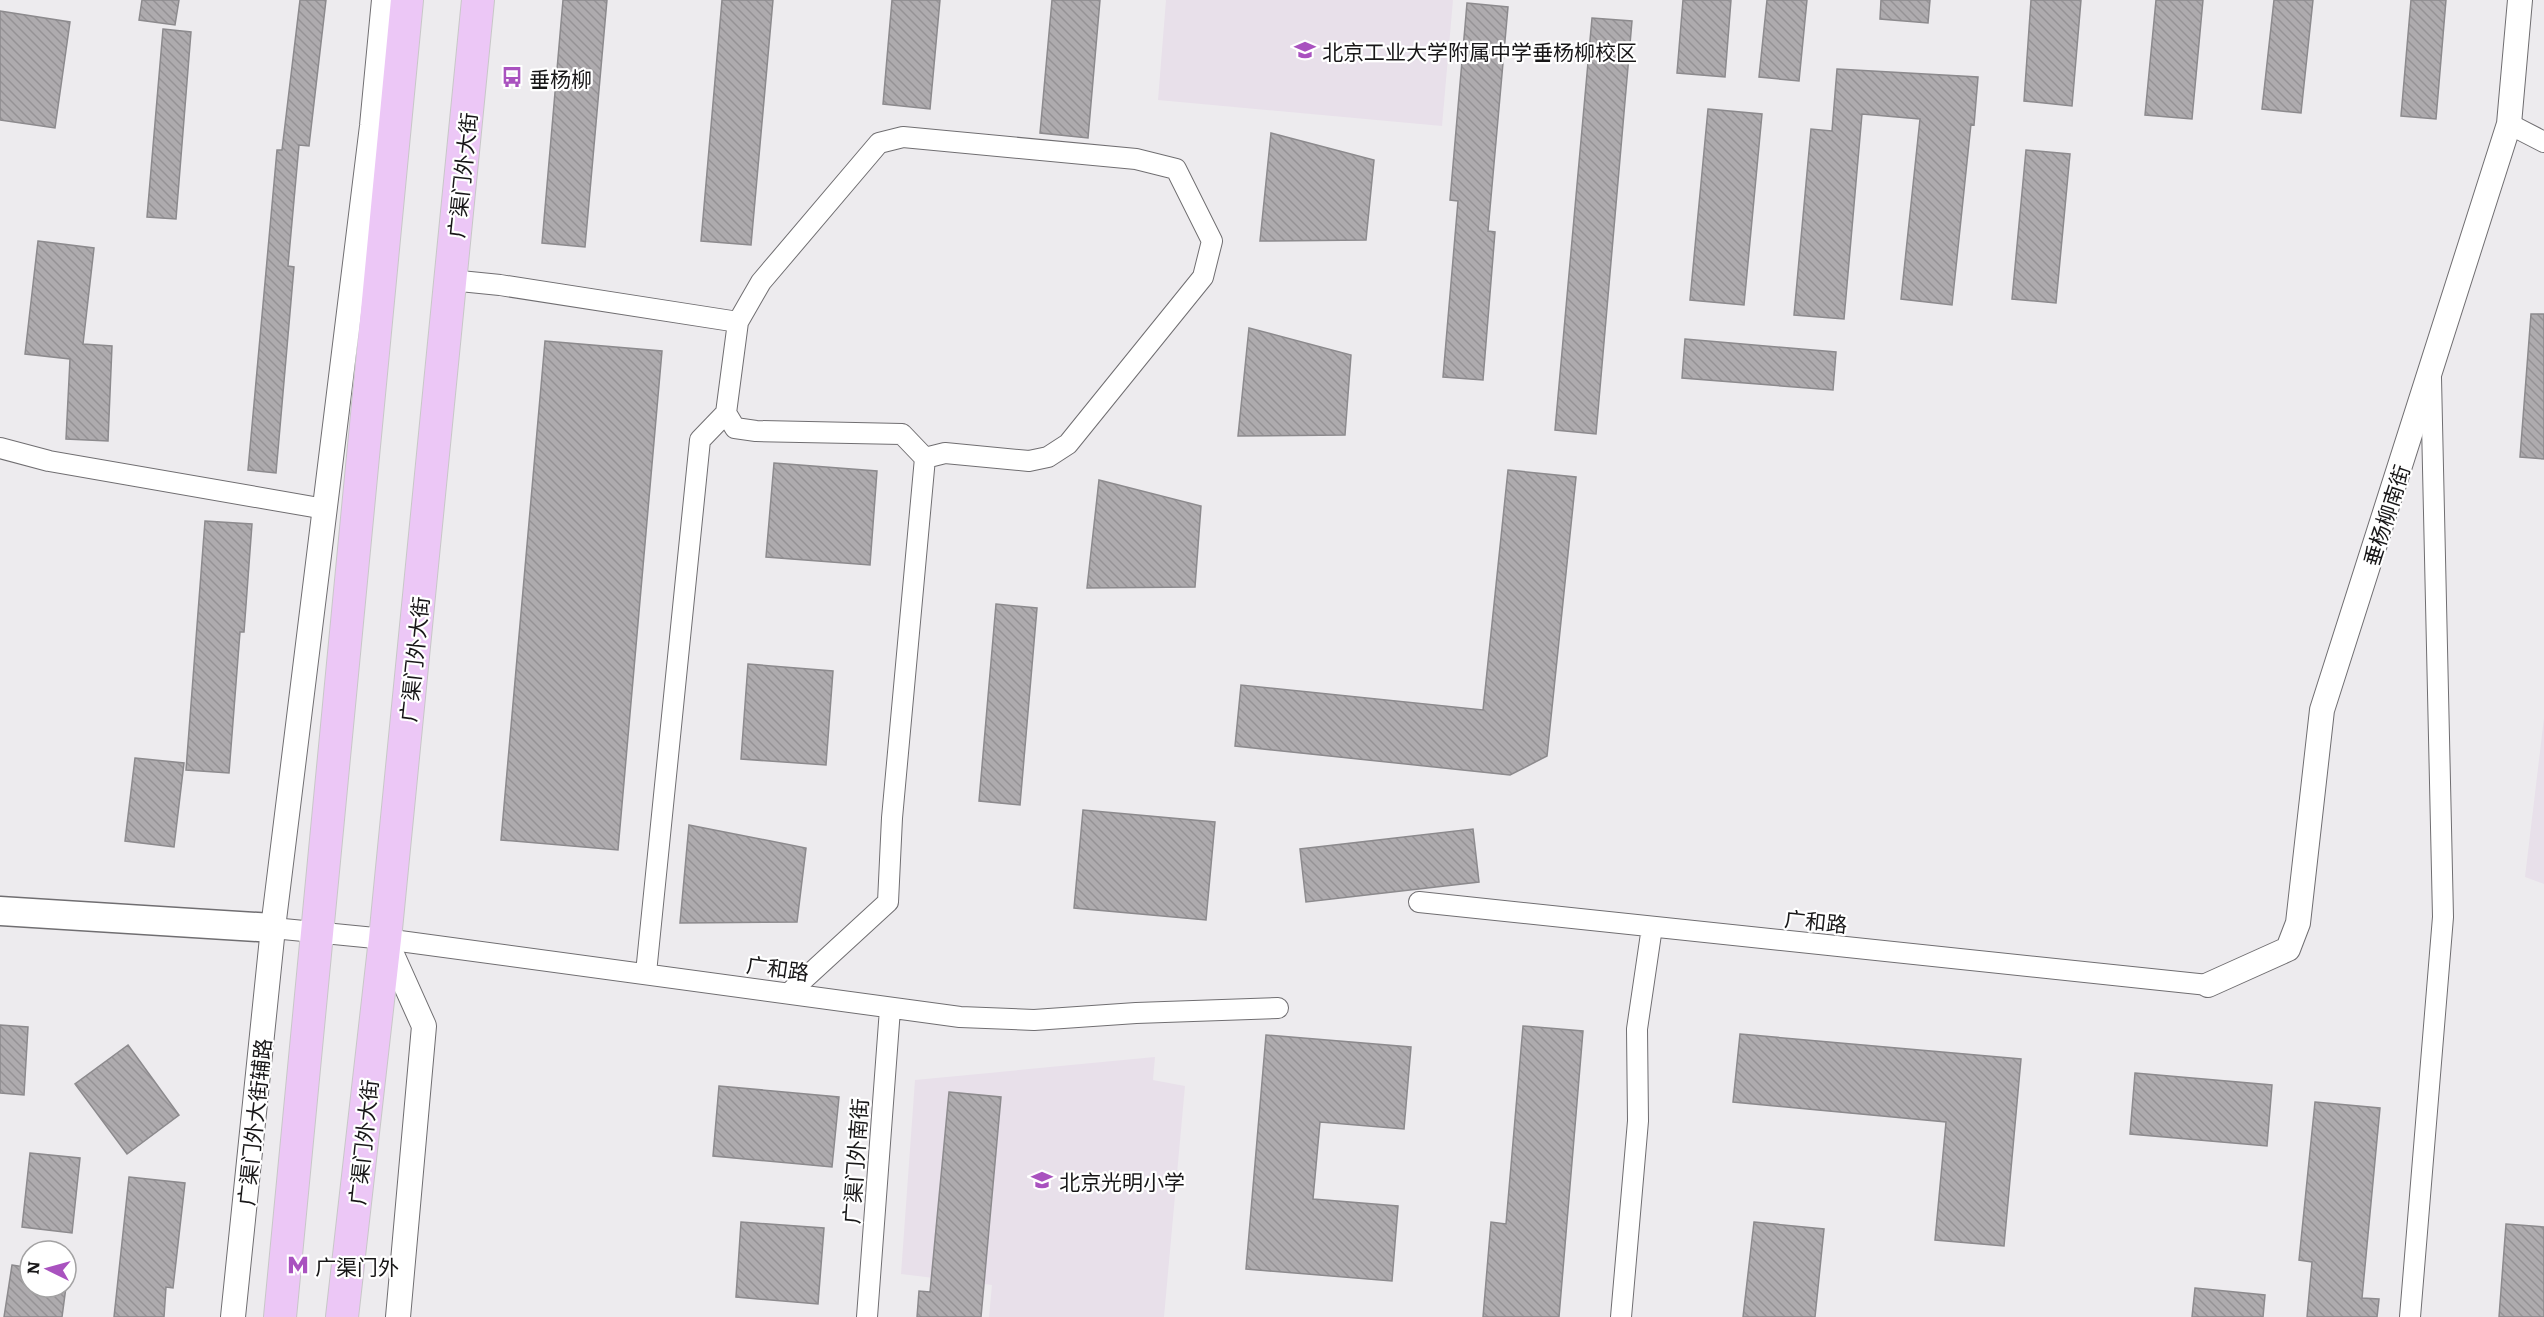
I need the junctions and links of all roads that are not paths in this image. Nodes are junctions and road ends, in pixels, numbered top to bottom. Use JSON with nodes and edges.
{"nodes":[{"id":1,"x":384,"y":0,"type":"edge"},
{"id":2,"x":408,"y":0,"type":"edge"},
{"id":3,"x":478,"y":0,"type":"edge"},
{"id":4,"x":2520,"y":0,"type":"edge"},
{"id":5,"x":2509,"y":124,"type":"junction"},
{"id":6,"x":2544,"y":142,"type":"edge"},
{"id":7,"x":450,"y":280,"type":"junction"},
{"id":8,"x":738,"y":322,"type":"junction"},
{"id":9,"x":2431,"y":370,"type":"junction"},
{"id":10,"x":726,"y":413,"type":"junction"},
{"id":11,"x":0,"y":448,"type":"edge"},
{"id":12,"x":925,"y":458,"type":"junction"},
{"id":13,"x":325,"y":509,"type":"junction"},
{"id":14,"x":1419,"y":902,"type":"dead end"},
{"id":15,"x":0,"y":911,"type":"edge"},
{"id":16,"x":1652,"y":927,"type":"junction"},
{"id":17,"x":273,"y":928,"type":"junction"},
{"id":18,"x":318,"y":933,"type":"junction"},
{"id":19,"x":385,"y":939,"type":"junction"},
{"id":20,"x":646,"y":974,"type":"junction"},
{"id":21,"x":2208,"y":985,"type":"joint"},
{"id":22,"x":790,"y":992,"type":"junction"},
{"id":23,"x":1278,"y":1008,"type":"dead end"},
{"id":24,"x":890,"y":1009,"type":"junction"},
{"id":25,"x":233,"y":1317,"type":"edge"},
{"id":26,"x":280,"y":1317,"type":"edge"},
{"id":27,"x":342,"y":1317,"type":"edge"},
{"id":28,"x":398,"y":1317,"type":"edge"},
{"id":29,"x":867,"y":1317,"type":"edge"},
{"id":30,"x":1621,"y":1317,"type":"edge"},
{"id":31,"x":2410,"y":1317,"type":"edge"}],
"edges":[{"from":1,"to":13,"type":"street"},
{"from":2,"to":18,"type":"main road"},
{"from":3,"to":7,"type":"main road","name":"广渠门外大街"},
{"from":4,"to":5,"type":"street","name":"垂杨柳南街"},
{"from":5,"to":6,"type":"street"},
{"from":5,"to":9,"type":"street","name":"垂杨柳南街"},
{"from":7,"to":8,"type":"street"},
{"from":7,"to":19,"type":"main road","name":"广渠门外大街"},
{"from":8,"to":10,"type":"street"},
{"from":8,"to":12,"type":"street"},
{"from":9,"to":21,"type":"street","name":"垂杨柳南街"},
{"from":9,"to":31,"type":"street"},
{"from":10,"to":12,"type":"street"},
{"from":10,"to":20,"type":"street"},
{"from":11,"to":13,"type":"street"},
{"from":12,"to":22,"type":"street"},
{"from":13,"to":17,"type":"street"},
{"from":14,"to":16,"type":"street","name":"广和路"},
{"from":15,"to":17,"type":"main road"},
{"from":16,"to":21,"type":"street","name":"广和路"},
{"from":16,"to":30,"type":"street"},
{"from":17,"to":18,"type":"street","name":"广和路"},
{"from":17,"to":25,"type":"street","name":"广渠门外大街辅路"},
{"from":18,"to":19,"type":"street","name":"广和路"},
{"from":18,"to":26,"type":"main road"},
{"from":19,"to":20,"type":"street","name":"广和路"},
{"from":19,"to":27,"type":"main road","name":"广渠门外大街"},
{"from":19,"to":28,"type":"street"},
{"from":20,"to":22,"type":"street","name":"广和路"},
{"from":22,"to":24,"type":"street","name":"广和路"},
{"from":23,"to":24,"type":"street","name":"广和路"},
{"from":24,"to":29,"type":"street","name":"广渠门外南街"}]}
